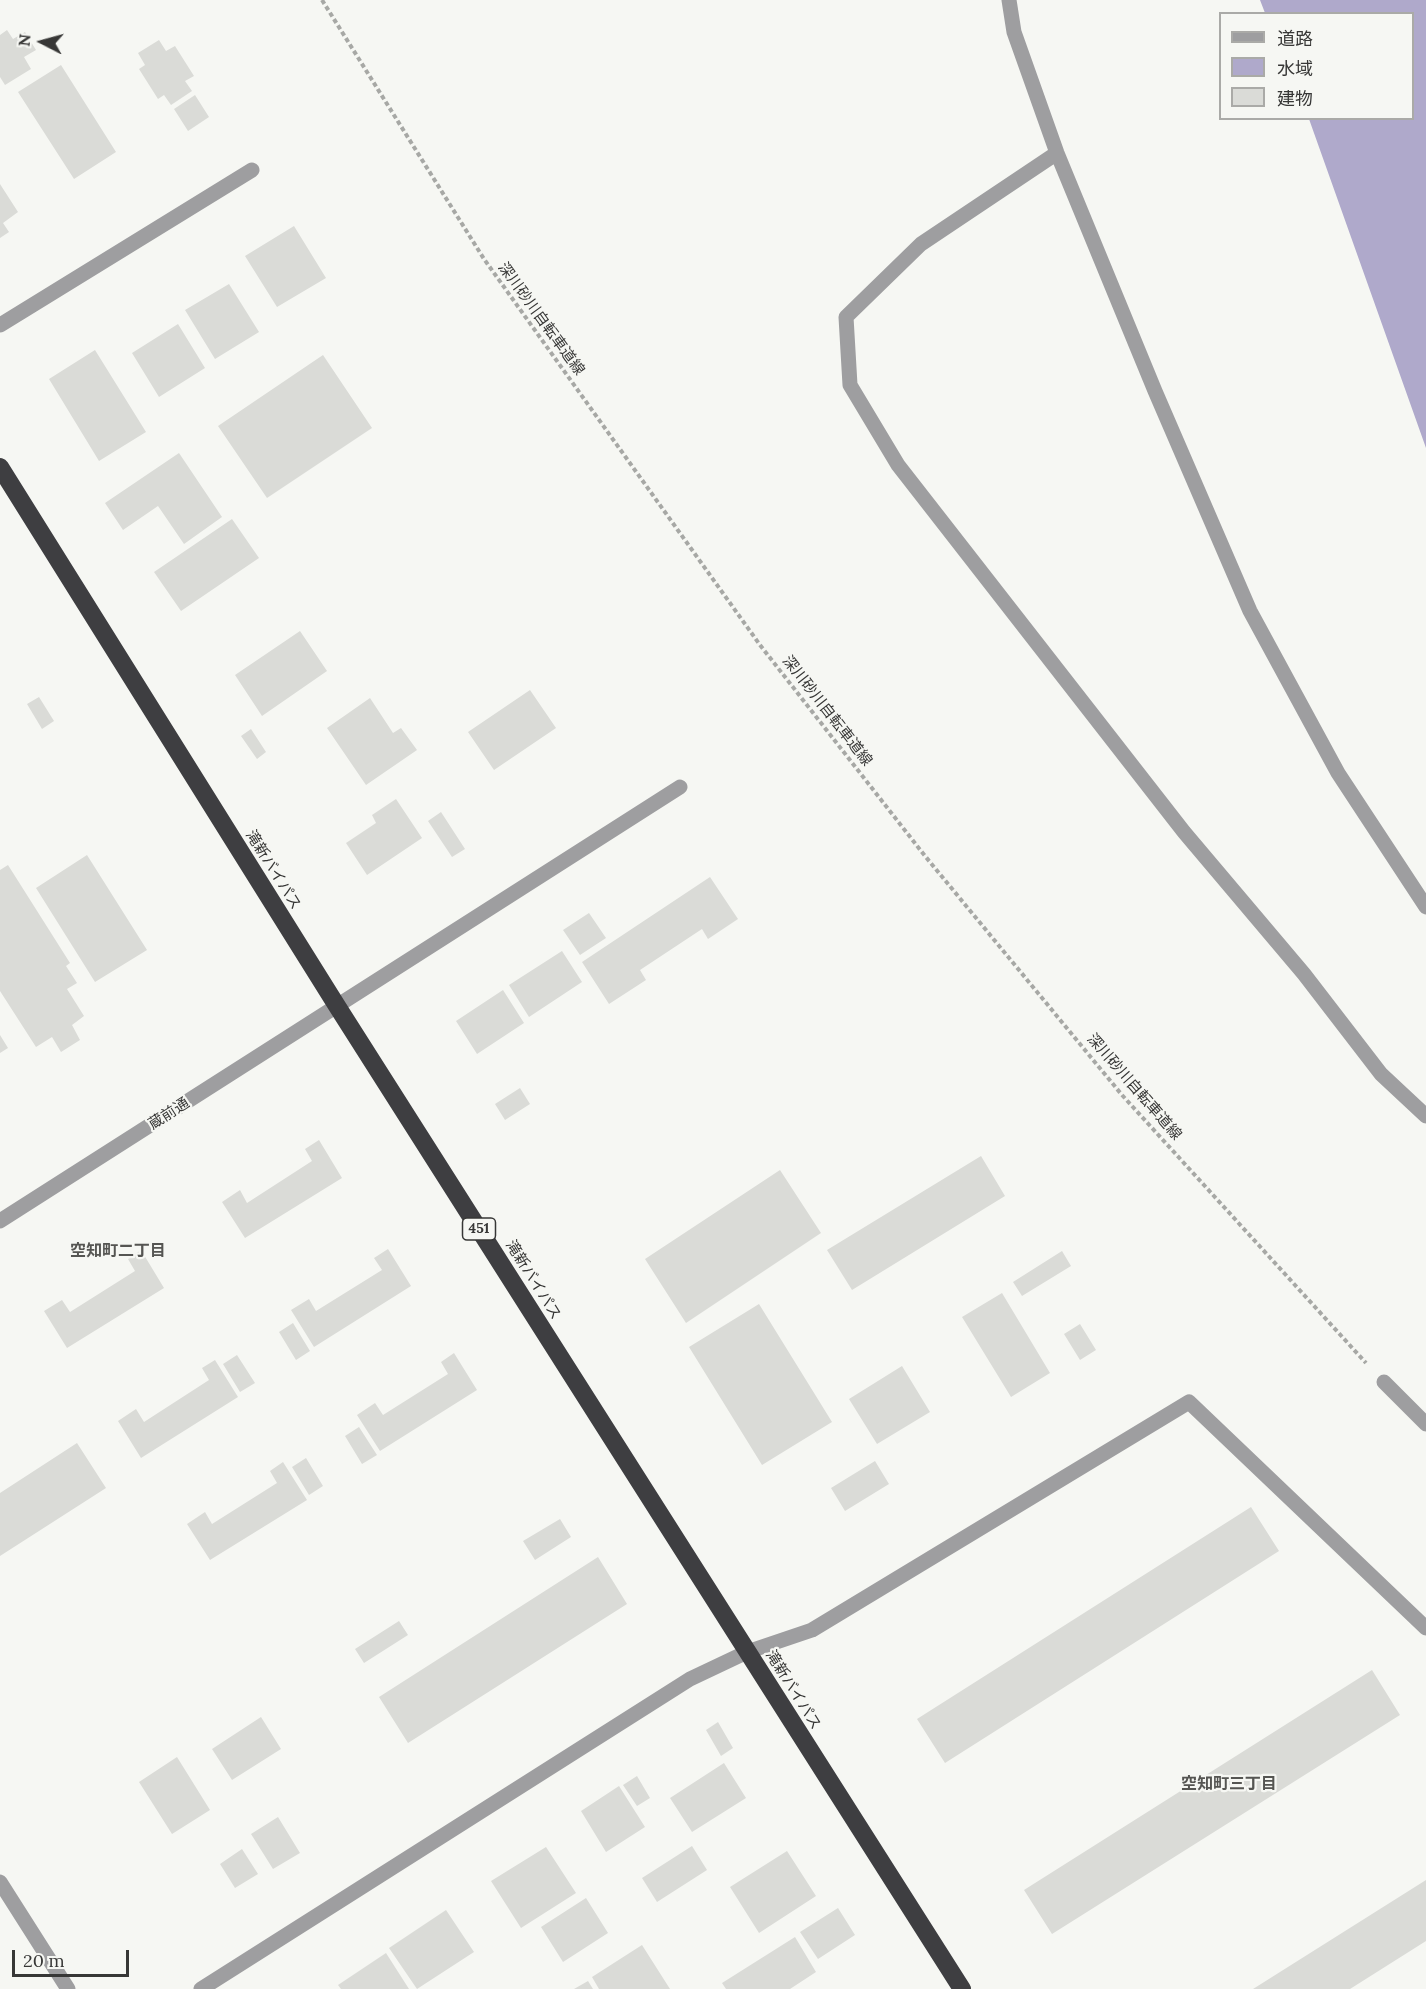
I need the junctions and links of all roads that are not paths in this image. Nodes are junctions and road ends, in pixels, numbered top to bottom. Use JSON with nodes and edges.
{"nodes":[{"id":1,"x":1009,"y":0,"type":"edge"},
{"id":2,"x":1057,"y":153,"type":"junction"},
{"id":3,"x":252,"y":170,"type":"dead end"},
{"id":4,"x":0,"y":325,"type":"edge"},
{"id":5,"x":0,"y":467,"type":"edge"},
{"id":6,"x":680,"y":787,"type":"dead end"},
{"id":7,"x":1426,"y":907,"type":"edge"},
{"id":8,"x":337,"y":1006,"type":"junction"},
{"id":9,"x":1426,"y":1116,"type":"edge"},
{"id":10,"x":0,"y":1221,"type":"edge"},
{"id":11,"x":1384,"y":1383,"type":"road end"},
{"id":12,"x":1426,"y":1424,"type":"edge"},
{"id":13,"x":1426,"y":1628,"type":"edge"},
{"id":14,"x":747,"y":1652,"type":"junction"},
{"id":15,"x":0,"y":1882,"type":"edge"},
{"id":16,"x":68,"y":1989,"type":"edge"},
{"id":17,"x":201,"y":1989,"type":"edge"},
{"id":18,"x":962,"y":1989,"type":"edge"}],
"edges":[{"from":1,"to":2,"type":"street"},
{"from":2,"to":7,"type":"street"},
{"from":2,"to":9,"type":"street"},
{"from":3,"to":4,"type":"street"},
{"from":5,"to":8,"type":"highway","name":"滝新バイパス","number":"451"},
{"from":6,"to":8,"type":"street","name":"蔵前通"},
{"from":8,"to":10,"type":"street","name":"蔵前通"},
{"from":8,"to":14,"type":"highway","name":"滝新バイパス","number":"451"},
{"from":11,"to":12,"type":"street"},
{"from":13,"to":14,"type":"street"},
{"from":14,"to":17,"type":"street"},
{"from":14,"to":18,"type":"highway","name":"滝新バイパス","number":"451"},
{"from":15,"to":16,"type":"street"}]}
